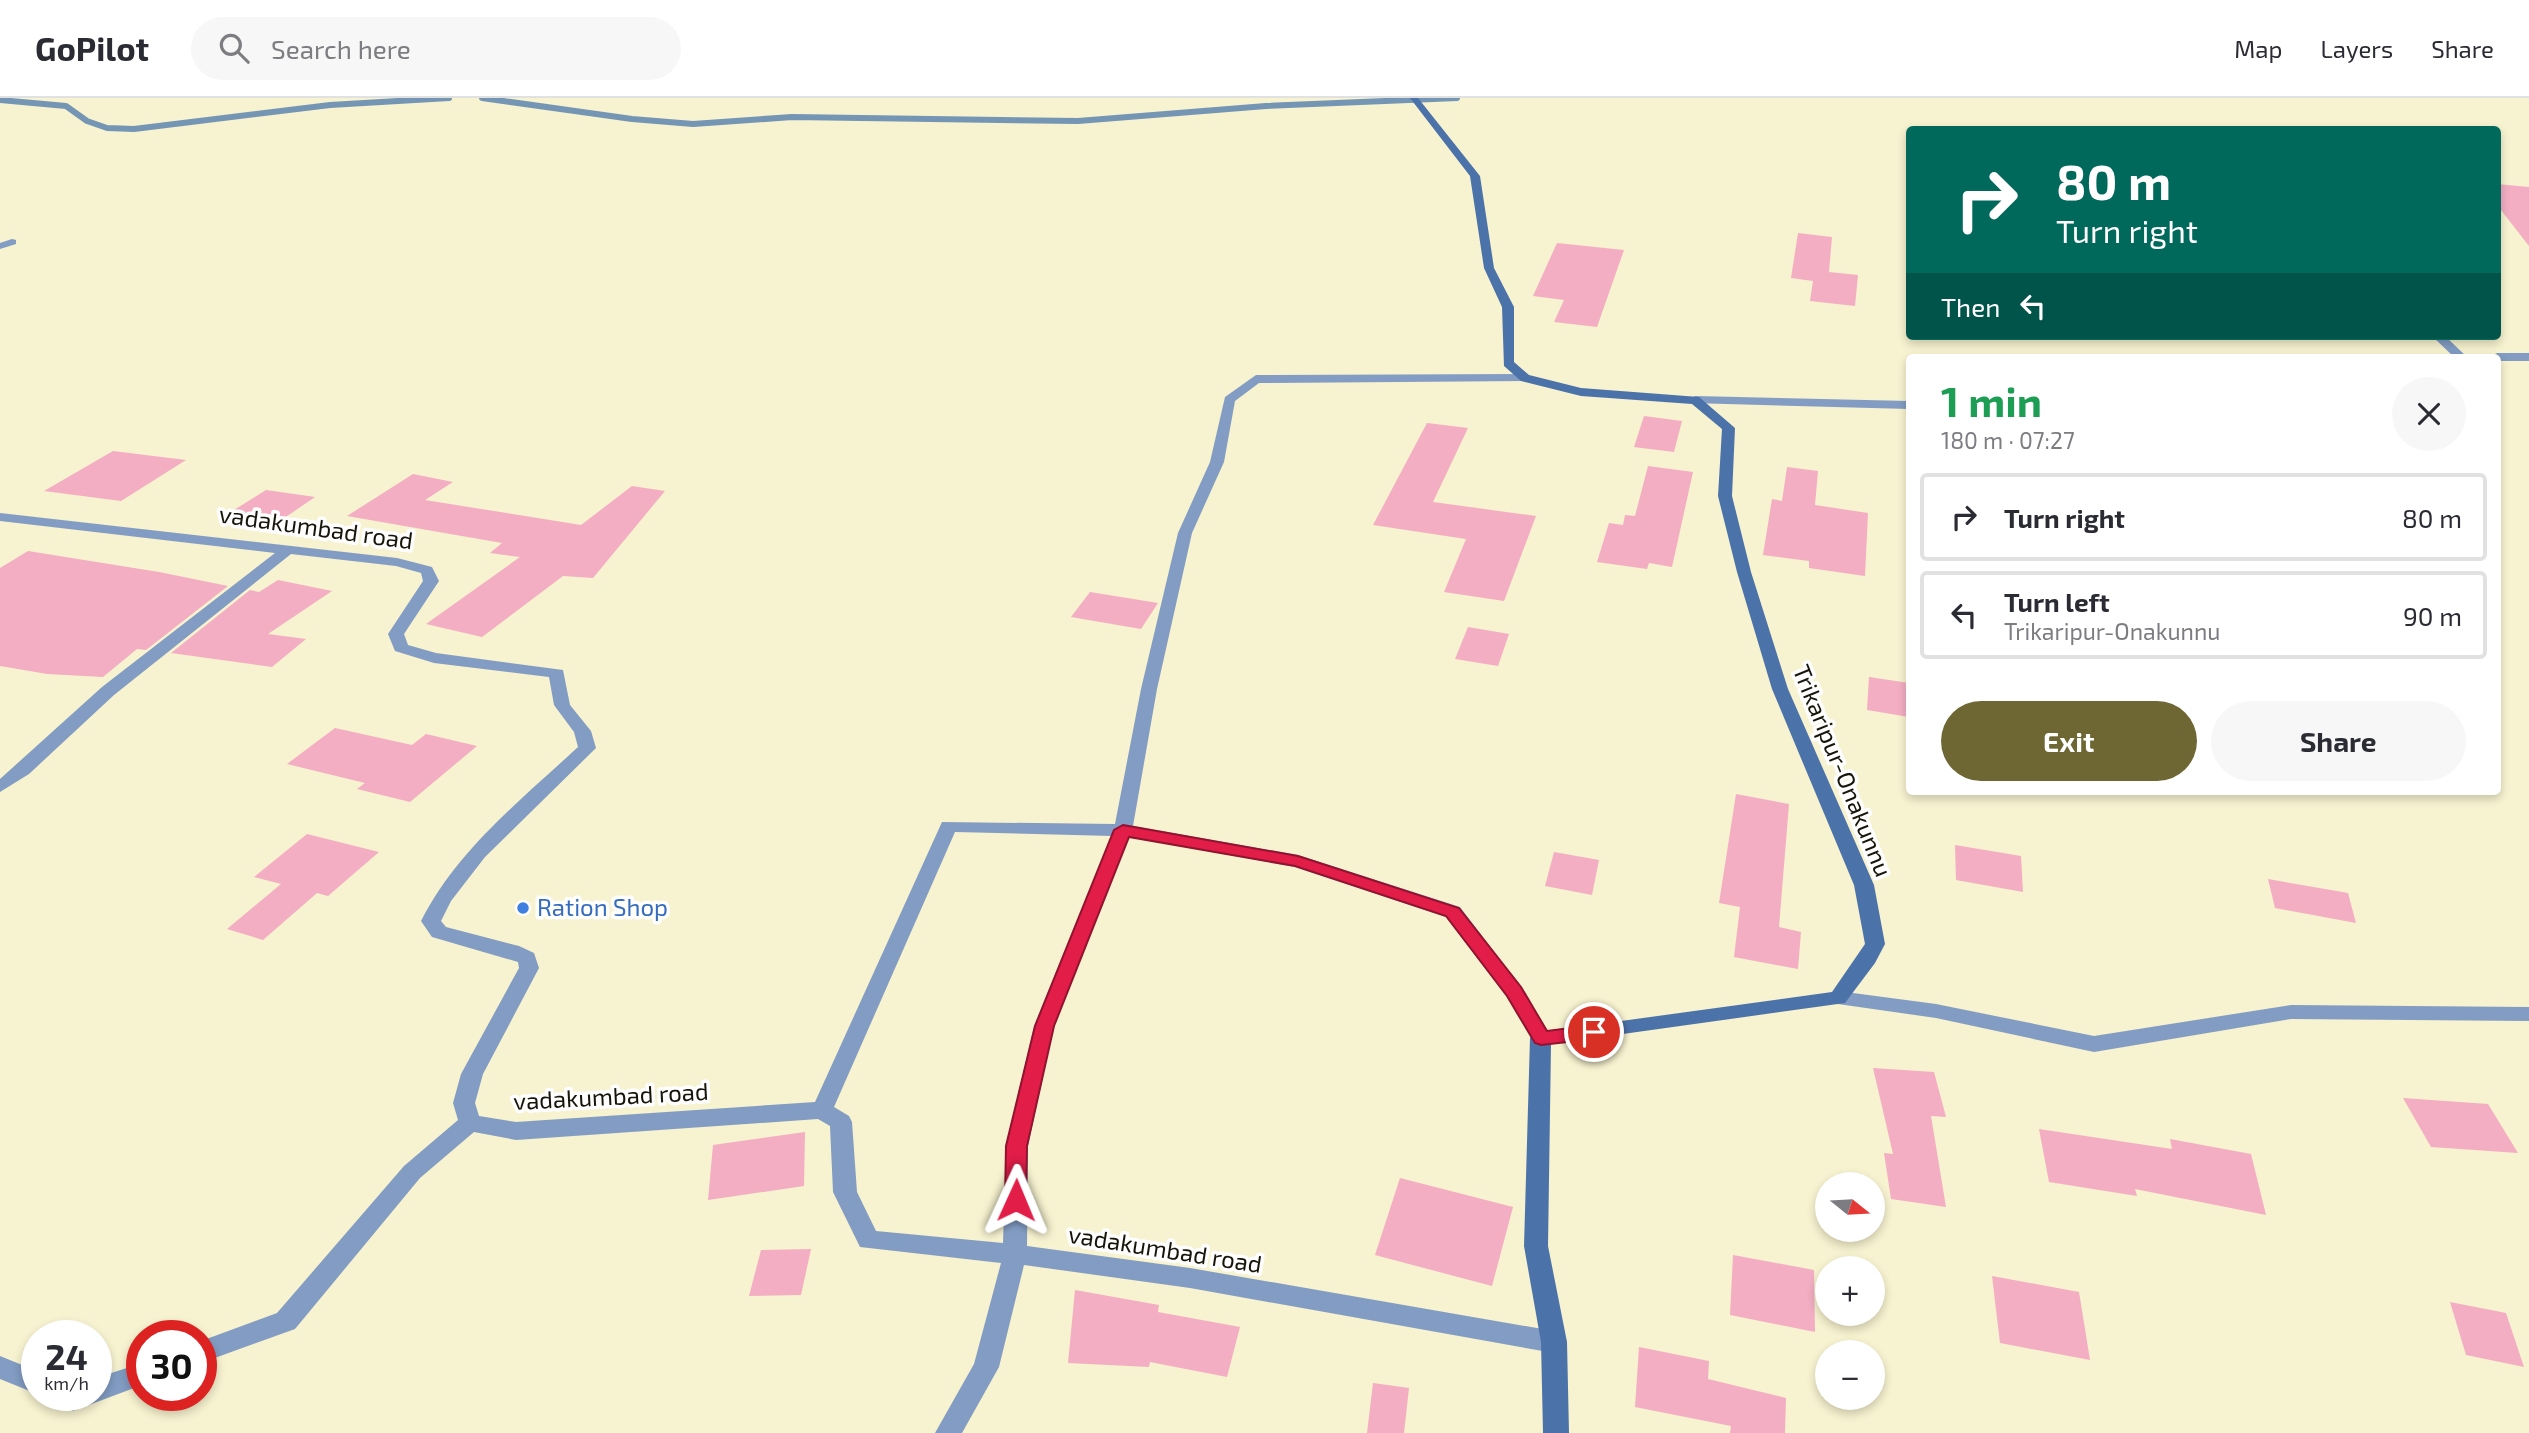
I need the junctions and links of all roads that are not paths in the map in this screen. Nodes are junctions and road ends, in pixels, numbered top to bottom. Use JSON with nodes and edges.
{"nodes":[{"id":1,"x":1416,"y":101,"type":"edge"},
{"id":2,"x":12,"y":242,"type":"dead end"},
{"id":3,"x":0,"y":246,"type":"edge"},
{"id":4,"x":2442,"y":340,"type":"edge"},
{"id":5,"x":2458,"y":354,"type":"edge"},
{"id":6,"x":2529,"y":356,"type":"edge"},
{"id":7,"x":2501,"y":357,"type":"edge"},
{"id":8,"x":1525,"y":378,"type":"junction"},
{"id":9,"x":1695,"y":400,"type":"junction"},
{"id":10,"x":1906,"y":405,"type":"edge"},
{"id":11,"x":0,"y":517,"type":"edge"},
{"id":12,"x":289,"y":549,"type":"junction"},
{"id":13,"x":0,"y":787,"type":"edge"},
{"id":14,"x":1123,"y":830,"type":"junction"},
{"id":15,"x":1838,"y":998,"type":"junction"},
{"id":16,"x":2529,"y":1014,"type":"edge"},
{"id":17,"x":1541,"y":1038,"type":"junction"},
{"id":18,"x":822,"y":1110,"type":"junction"},
{"id":19,"x":470,"y":1123,"type":"junction"},
{"id":20,"x":1015,"y":1254,"type":"junction"},
{"id":21,"x":1554,"y":1342,"type":"junction"},
{"id":22,"x":217,"y":1346,"type":"edge"},
{"id":23,"x":0,"y":1367,"type":"edge"},
{"id":24,"x":21,"y":1376,"type":"edge"},
{"id":25,"x":948,"y":1433,"type":"edge"},
{"id":26,"x":1556,"y":1433,"type":"edge"}],
"edges":[{"from":1,"to":8,"type":"street"},
{"from":2,"to":3,"type":"street"},
{"from":4,"to":5,"type":"street"},
{"from":6,"to":7,"type":"street"},
{"from":8,"to":9,"type":"street"},
{"from":8,"to":14,"type":"street"},
{"from":9,"to":10,"type":"street"},
{"from":9,"to":15,"type":"street","name":"Trikaripur-Onakunnu"},
{"from":11,"to":12,"type":"street","name":"vadakumbad road"},
{"from":12,"to":13,"type":"street"},
{"from":12,"to":19,"type":"street","name":"vadakumbad road"},
{"from":14,"to":17,"type":"street"},
{"from":14,"to":18,"type":"street"},
{"from":14,"to":20,"type":"street"},
{"from":15,"to":16,"type":"street"},
{"from":15,"to":17,"type":"street"},
{"from":17,"to":21,"type":"street"},
{"from":18,"to":19,"type":"street","name":"vadakumbad road"},
{"from":18,"to":20,"type":"street","name":"vadakumbad road"},
{"from":19,"to":22,"type":"street"},
{"from":20,"to":21,"type":"street","name":"vadakumbad road"},
{"from":20,"to":25,"type":"street"},
{"from":21,"to":26,"type":"street"},
{"from":23,"to":24,"type":"street"}]}
